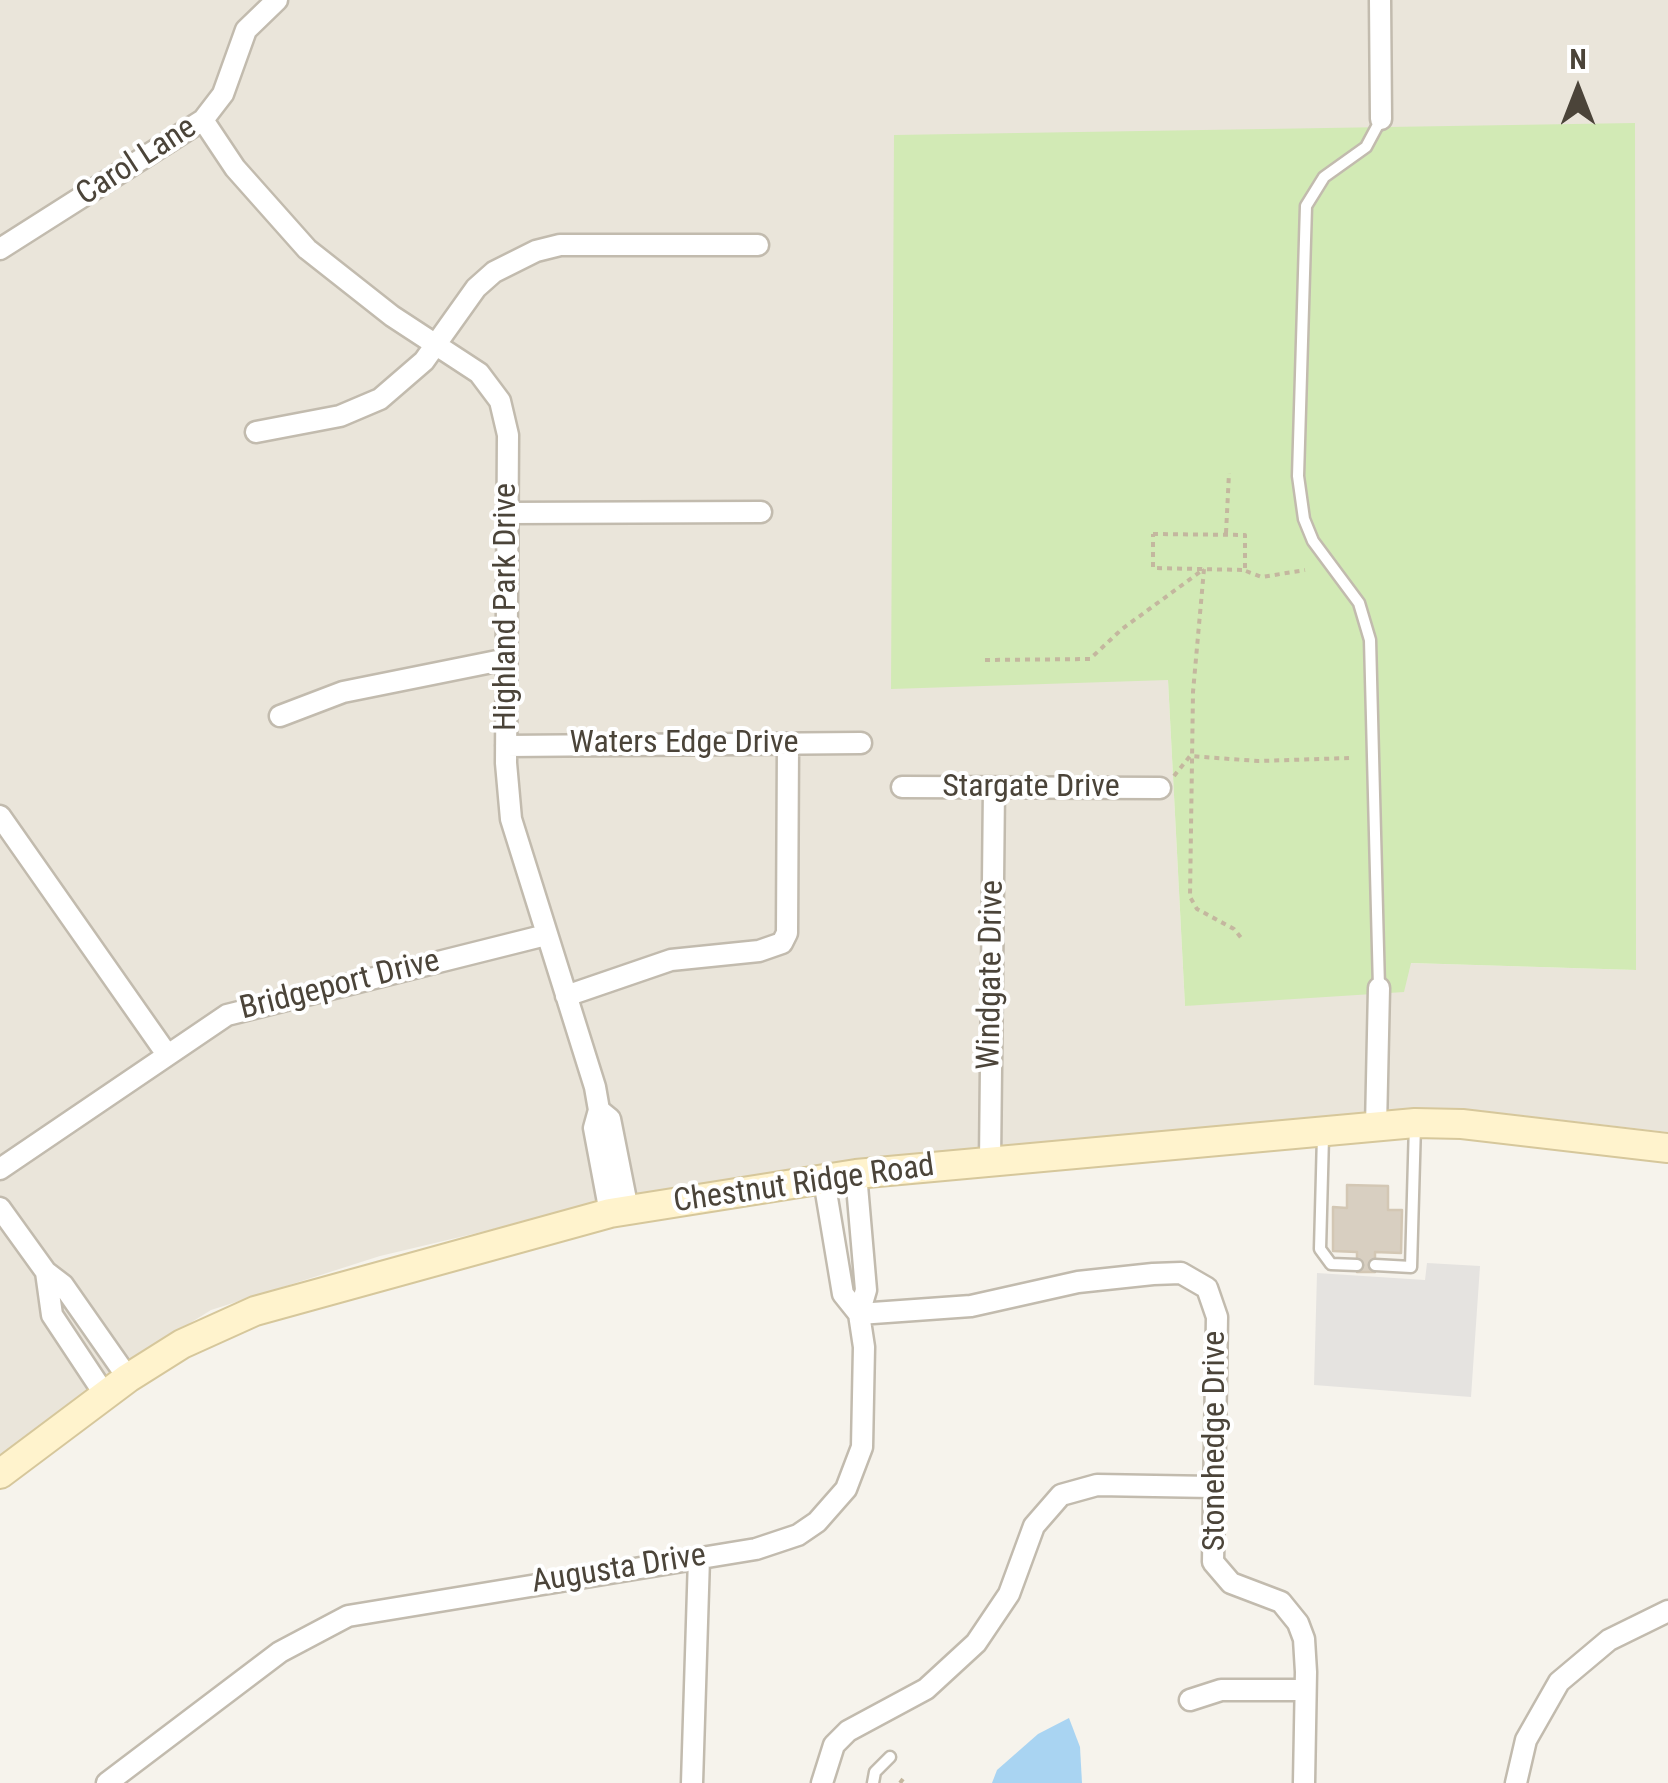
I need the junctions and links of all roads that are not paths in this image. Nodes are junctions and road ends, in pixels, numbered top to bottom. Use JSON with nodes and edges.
{"nodes":[{"id":1,"x":277,"y":0,"type":"edge"},
{"id":2,"x":1380,"y":0,"type":"edge"},
{"id":3,"x":1381,"y":119,"type":"joint"},
{"id":4,"x":203,"y":120,"type":"junction"},
{"id":5,"x":758,"y":245,"type":"dead end"},
{"id":6,"x":0,"y":249,"type":"edge"},
{"id":7,"x":436,"y":344,"type":"junction"},
{"id":8,"x":256,"y":432,"type":"dead end"},
{"id":9,"x":508,"y":512,"type":"junction"},
{"id":10,"x":761,"y":512,"type":"dead end"},
{"id":11,"x":507,"y":658,"type":"junction"},
{"id":12,"x":280,"y":716,"type":"dead end"},
{"id":13,"x":861,"y":743,"type":"dead end"},
{"id":14,"x":788,"y":744,"type":"junction"},
{"id":15,"x":506,"y":746,"type":"junction"},
{"id":16,"x":902,"y":787,"type":"dead end"},
{"id":17,"x":1163,"y":787,"type":"road end"},
{"id":18,"x":994,"y":788,"type":"junction"},
{"id":19,"x":0,"y":816,"type":"edge"},
{"id":20,"x":546,"y":935,"type":"junction"},
{"id":21,"x":1379,"y":988,"type":"joint"},
{"id":22,"x":566,"y":996,"type":"junction"},
{"id":23,"x":166,"y":1053,"type":"junction"},
{"id":24,"x":1415,"y":1124,"type":"junction"},
{"id":25,"x":1376,"y":1127,"type":"junction"},
{"id":26,"x":1323,"y":1132,"type":"junction"},
{"id":27,"x":1668,"y":1148,"type":"edge"},
{"id":28,"x":990,"y":1161,"type":"junction"},
{"id":29,"x":0,"y":1169,"type":"edge"},
{"id":30,"x":856,"y":1174,"type":"junction"},
{"id":31,"x":824,"y":1180,"type":"junction"},
{"id":32,"x":0,"y":1208,"type":"edge"},
{"id":33,"x":619,"y":1211,"type":"junction"},
{"id":34,"x":1357,"y":1265,"type":"dead end"},
{"id":35,"x":1375,"y":1265,"type":"dead end"},
{"id":36,"x":860,"y":1314,"type":"junction"},
{"id":37,"x":116,"y":1386,"type":"junction"},
{"id":38,"x":0,"y":1474,"type":"edge"},
{"id":39,"x":1212,"y":1487,"type":"junction"},
{"id":40,"x":699,"y":1558,"type":"junction"},
{"id":41,"x":1668,"y":1611,"type":"edge"},
{"id":42,"x":1305,"y":1690,"type":"junction"},
{"id":43,"x":1190,"y":1700,"type":"dead end"},
{"id":44,"x":890,"y":1758,"type":"dead end"},
{"id":45,"x":107,"y":1783,"type":"edge"},
{"id":46,"x":692,"y":1783,"type":"edge"},
{"id":47,"x":822,"y":1783,"type":"edge"},
{"id":48,"x":872,"y":1783,"type":"edge"},
{"id":49,"x":1304,"y":1783,"type":"edge"},
{"id":50,"x":1516,"y":1783,"type":"edge"}],
"edges":[{"from":1,"to":4,"type":"street","name":"Carol Lane"},
{"from":2,"to":3,"type":"street"},
{"from":3,"to":21,"type":"lane"},
{"from":4,"to":6,"type":"street","name":"Carol Lane"},
{"from":4,"to":7,"type":"street","name":"Highland Park Drive"},
{"from":5,"to":7,"type":"street"},
{"from":7,"to":8,"type":"street"},
{"from":7,"to":9,"type":"street","name":"Highland Park Drive"},
{"from":9,"to":10,"type":"street"},
{"from":9,"to":11,"type":"street","name":"Highland Park Drive"},
{"from":11,"to":12,"type":"street"},
{"from":11,"to":15,"type":"street","name":"Highland Park Drive"},
{"from":13,"to":14,"type":"street","name":"Waters Edge Drive"},
{"from":14,"to":15,"type":"street","name":"Waters Edge Drive"},
{"from":14,"to":22,"type":"street"},
{"from":15,"to":20,"type":"street","name":"Highland Park Drive"},
{"from":16,"to":18,"type":"street","name":"Stargate Drive"},
{"from":17,"to":18,"type":"street","name":"Stargate Drive"},
{"from":18,"to":28,"type":"street","name":"Windgate Drive"},
{"from":19,"to":23,"type":"street"},
{"from":20,"to":22,"type":"street","name":"Highland Park Drive"},
{"from":20,"to":23,"type":"street","name":"Bridgeport Drive"},
{"from":21,"to":25,"type":"street"},
{"from":22,"to":33,"type":"street","name":"Highland Park Drive"},
{"from":23,"to":29,"type":"street","name":"Bridgeport Drive"},
{"from":24,"to":25,"type":"street","name":"Chestnut Ridge Road"},
{"from":24,"to":27,"type":"street","name":"Chestnut Ridge Road"},
{"from":24,"to":35,"type":"lane"},
{"from":25,"to":26,"type":"street","name":"Chestnut Ridge Road"},
{"from":26,"to":28,"type":"street","name":"Chestnut Ridge Road"},
{"from":26,"to":34,"type":"lane"},
{"from":28,"to":30,"type":"street","name":"Chestnut Ridge Road"},
{"from":30,"to":31,"type":"street","name":"Chestnut Ridge Road"},
{"from":30,"to":36,"type":"street","name":"Augusta Drive"},
{"from":31,"to":33,"type":"street","name":"Chestnut Ridge Road"},
{"from":31,"to":36,"type":"street"},
{"from":32,"to":37,"type":"street"},
{"from":33,"to":37,"type":"street","name":"Chestnut Ridge Road"},
{"from":36,"to":39,"type":"street","name":"Stonehedge Drive"},
{"from":36,"to":40,"type":"street","name":"Augusta Drive"},
{"from":37,"to":38,"type":"street","name":"Chestnut Ridge Road"},
{"from":39,"to":42,"type":"street","name":"Stonehedge Drive"},
{"from":39,"to":47,"type":"street"},
{"from":40,"to":45,"type":"street","name":"Augusta Drive"},
{"from":40,"to":46,"type":"street"},
{"from":41,"to":50,"type":"street"},
{"from":42,"to":43,"type":"street"},
{"from":42,"to":49,"type":"street","name":"Stonehedge Drive"},
{"from":44,"to":48,"type":"lane"}]}
